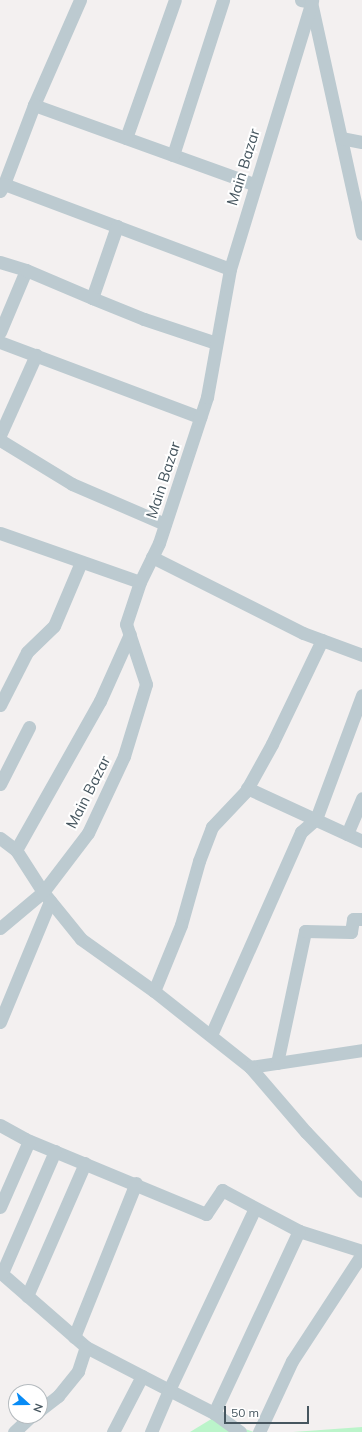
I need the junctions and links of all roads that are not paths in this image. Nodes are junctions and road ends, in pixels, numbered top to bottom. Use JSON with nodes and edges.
{"nodes":[{"id":1,"x":80,"y":0,"type":"edge"},
{"id":2,"x":175,"y":0,"type":"edge"},
{"id":3,"x":223,"y":0,"type":"edge"},
{"id":4,"x":308,"y":1,"type":"edge"},
{"id":5,"x":34,"y":104,"type":"junction"},
{"id":6,"x":126,"y":138,"type":"junction"},
{"id":7,"x":341,"y":138,"type":"junction"},
{"id":8,"x":362,"y":142,"type":"edge"},
{"id":9,"x":173,"y":155,"type":"junction"},
{"id":10,"x":254,"y":184,"type":"junction"},
{"id":11,"x":2,"y":188,"type":"edge"},
{"id":12,"x":117,"y":226,"type":"junction"},
{"id":13,"x":362,"y":233,"type":"edge"},
{"id":14,"x":0,"y":262,"type":"edge"},
{"id":15,"x":230,"y":268,"type":"junction"},
{"id":16,"x":26,"y":270,"type":"junction"},
{"id":17,"x":92,"y":298,"type":"junction"},
{"id":18,"x":0,"y":332,"type":"edge"},
{"id":19,"x":0,"y":342,"type":"edge"},
{"id":20,"x":216,"y":344,"type":"junction"},
{"id":21,"x":36,"y":355,"type":"junction"},
{"id":22,"x":200,"y":417,"type":"junction"},
{"id":23,"x":0,"y":435,"type":"edge"},
{"id":24,"x":0,"y":440,"type":"edge"},
{"id":25,"x":165,"y":524,"type":"junction"},
{"id":26,"x":0,"y":533,"type":"edge"},
{"id":27,"x":152,"y":557,"type":"junction"},
{"id":28,"x":81,"y":562,"type":"junction"},
{"id":29,"x":140,"y":582,"type":"junction"},
{"id":30,"x":130,"y":634,"type":"junction"},
{"id":31,"x":322,"y":640,"type":"junction"},
{"id":32,"x":362,"y":654,"type":"edge"},
{"id":33,"x":362,"y":695,"type":"edge"},
{"id":34,"x":0,"y":705,"type":"edge"},
{"id":35,"x":29,"y":727,"type":"dead end"},
{"id":36,"x":0,"y":784,"type":"edge"},
{"id":37,"x":247,"y":788,"type":"junction"},
{"id":38,"x":362,"y":798,"type":"edge"},
{"id":39,"x":316,"y":819,"type":"junction"},
{"id":40,"x":347,"y":834,"type":"junction"},
{"id":41,"x":0,"y":838,"type":"edge"},
{"id":42,"x":362,"y":841,"type":"edge"},
{"id":43,"x":16,"y":850,"type":"junction"},
{"id":44,"x":47,"y":897,"type":"junction"},
{"id":45,"x":362,"y":919,"type":"edge"},
{"id":46,"x":0,"y":928,"type":"edge"},
{"id":47,"x":154,"y":990,"type":"junction"},
{"id":48,"x":0,"y":1022,"type":"edge"},
{"id":49,"x":211,"y":1035,"type":"junction"},
{"id":50,"x":362,"y":1050,"type":"edge"},
{"id":51,"x":277,"y":1063,"type":"junction"},
{"id":52,"x":250,"y":1067,"type":"junction"},
{"id":53,"x":0,"y":1124,"type":"edge"},
{"id":54,"x":29,"y":1141,"type":"junction"},
{"id":55,"x":55,"y":1151,"type":"junction"},
{"id":56,"x":85,"y":1163,"type":"junction"},
{"id":57,"x":136,"y":1183,"type":"junction"},
{"id":58,"x":362,"y":1191,"type":"edge"},
{"id":59,"x":0,"y":1207,"type":"edge"},
{"id":60,"x":255,"y":1208,"type":"junction"},
{"id":61,"x":299,"y":1231,"type":"junction"},
{"id":62,"x":362,"y":1251,"type":"edge"},
{"id":63,"x":362,"y":1254,"type":"edge"},
{"id":64,"x":1,"y":1273,"type":"edge"},
{"id":65,"x":27,"y":1296,"type":"junction"},
{"id":66,"x":74,"y":1337,"type":"junction"},
{"id":67,"x":86,"y":1347,"type":"junction"},
{"id":68,"x":142,"y":1376,"type":"junction"},
{"id":69,"x":169,"y":1390,"type":"junction"},
{"id":70,"x":48,"y":1404,"type":"edge"},
{"id":71,"x":214,"y":1413,"type":"junction"},
{"id":72,"x":22,"y":1424,"type":"edge"},
{"id":73,"x":14,"y":1432,"type":"edge"},
{"id":74,"x":113,"y":1432,"type":"edge"},
{"id":75,"x":151,"y":1432,"type":"edge"},
{"id":76,"x":240,"y":1432,"type":"edge"},
{"id":77,"x":259,"y":1432,"type":"edge"}],
"edges":[{"from":1,"to":5,"type":"street"},
{"from":2,"to":6,"type":"street"},
{"from":3,"to":9,"type":"street"},
{"from":4,"to":7,"type":"street"},
{"from":4,"to":10,"type":"street","name":"Main Bazar"},
{"from":5,"to":6,"type":"street"},
{"from":5,"to":11,"type":"street"},
{"from":6,"to":9,"type":"street"},
{"from":7,"to":8,"type":"street"},
{"from":7,"to":13,"type":"street"},
{"from":9,"to":10,"type":"street"},
{"from":10,"to":15,"type":"street","name":"Main Bazar"},
{"from":11,"to":12,"type":"street"},
{"from":12,"to":15,"type":"street"},
{"from":12,"to":17,"type":"street"},
{"from":14,"to":16,"type":"street"},
{"from":15,"to":20,"type":"street","name":"Main Bazar"},
{"from":16,"to":17,"type":"street"},
{"from":16,"to":18,"type":"street"},
{"from":17,"to":20,"type":"street"},
{"from":19,"to":21,"type":"street"},
{"from":20,"to":22,"type":"street","name":"Main Bazar"},
{"from":21,"to":22,"type":"street"},
{"from":21,"to":23,"type":"street"},
{"from":22,"to":25,"type":"street","name":"Main Bazar"},
{"from":24,"to":25,"type":"street"},
{"from":25,"to":27,"type":"street","name":"Main Bazar"},
{"from":26,"to":28,"type":"street"},
{"from":27,"to":29,"type":"street","name":"Main Bazar"},
{"from":27,"to":31,"type":"street"},
{"from":28,"to":29,"type":"street"},
{"from":28,"to":34,"type":"street"},
{"from":29,"to":30,"type":"street","name":"Main Bazar"},
{"from":30,"to":43,"type":"street"},
{"from":30,"to":44,"type":"street","name":"Main Bazar"},
{"from":31,"to":32,"type":"street"},
{"from":31,"to":37,"type":"street"},
{"from":33,"to":39,"type":"street"},
{"from":35,"to":36,"type":"street"},
{"from":37,"to":39,"type":"street"},
{"from":37,"to":47,"type":"street"},
{"from":38,"to":40,"type":"street"},
{"from":39,"to":40,"type":"street"},
{"from":39,"to":49,"type":"street"},
{"from":40,"to":42,"type":"street"},
{"from":41,"to":43,"type":"street"},
{"from":43,"to":44,"type":"street"},
{"from":44,"to":46,"type":"street","name":"Main Bazar"},
{"from":44,"to":47,"type":"street"},
{"from":44,"to":48,"type":"street"},
{"from":45,"to":51,"type":"street"},
{"from":47,"to":49,"type":"street"},
{"from":49,"to":52,"type":"street"},
{"from":50,"to":51,"type":"street"},
{"from":51,"to":52,"type":"street"},
{"from":52,"to":58,"type":"street"},
{"from":53,"to":54,"type":"street"},
{"from":54,"to":55,"type":"street"},
{"from":54,"to":59,"type":"street"},
{"from":55,"to":56,"type":"street"},
{"from":55,"to":64,"type":"street"},
{"from":56,"to":57,"type":"street"},
{"from":56,"to":65,"type":"street"},
{"from":57,"to":60,"type":"street"},
{"from":57,"to":66,"type":"street"},
{"from":60,"to":61,"type":"street"},
{"from":60,"to":69,"type":"street"},
{"from":61,"to":62,"type":"street"},
{"from":61,"to":71,"type":"street"},
{"from":63,"to":77,"type":"street"},
{"from":64,"to":65,"type":"street"},
{"from":65,"to":66,"type":"street"},
{"from":66,"to":67,"type":"street"},
{"from":67,"to":68,"type":"street"},
{"from":67,"to":70,"type":"street"},
{"from":68,"to":69,"type":"street"},
{"from":68,"to":74,"type":"street"},
{"from":69,"to":71,"type":"street"},
{"from":69,"to":75,"type":"street"},
{"from":71,"to":76,"type":"street"},
{"from":72,"to":73,"type":"street"}]}
